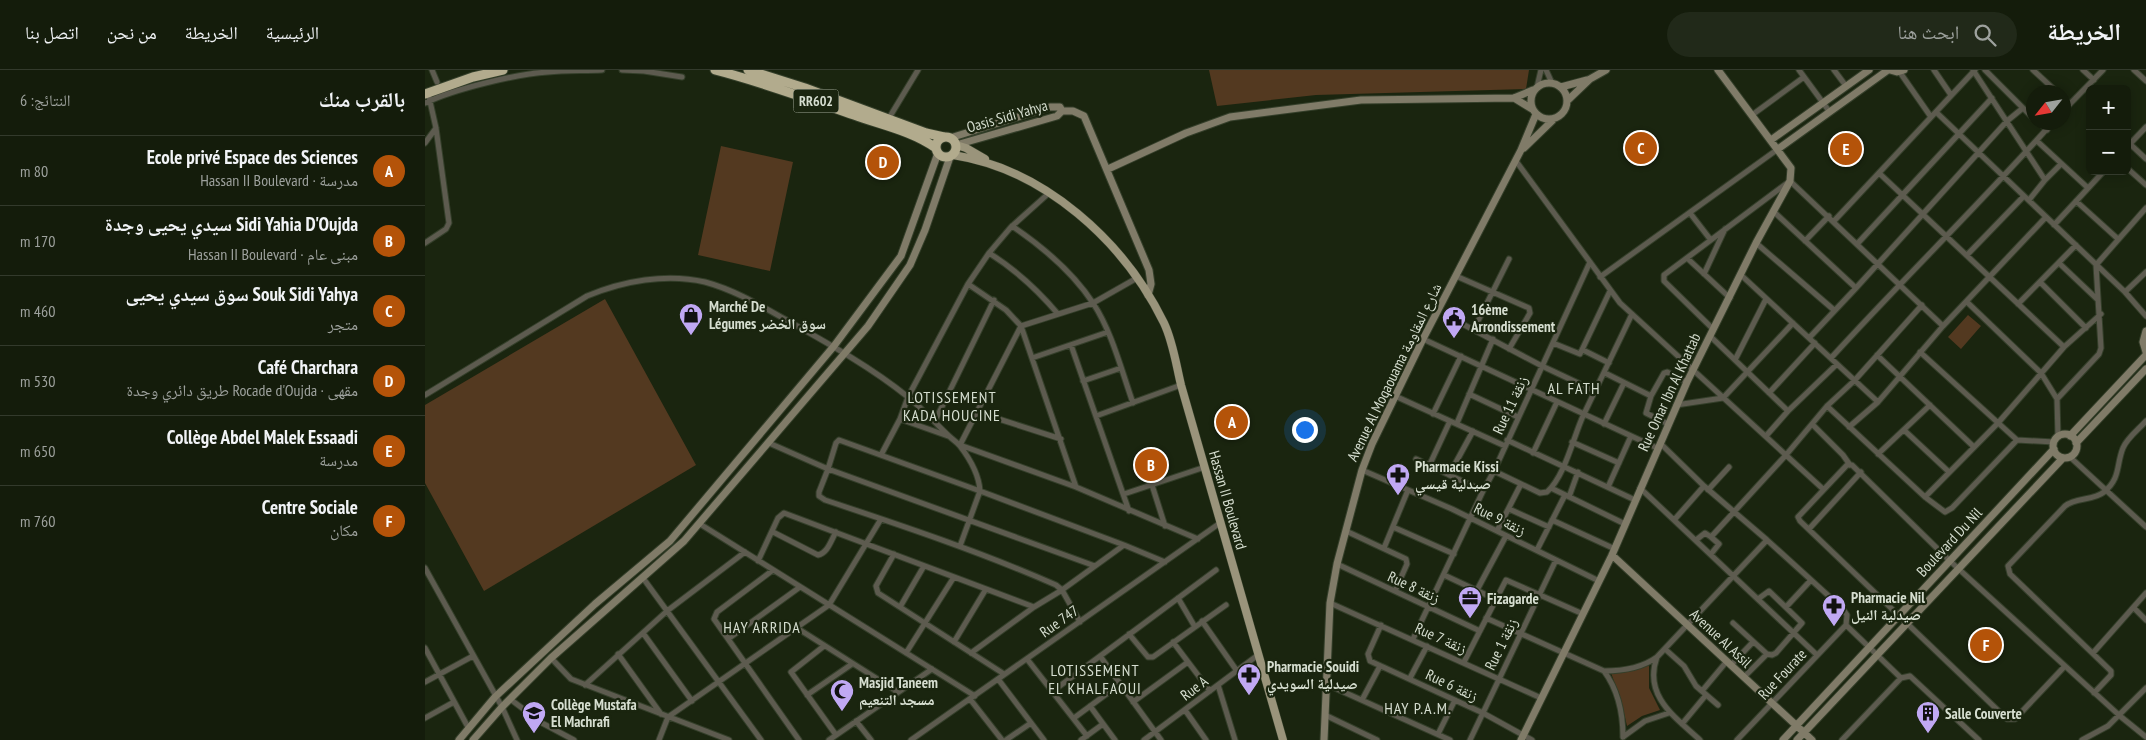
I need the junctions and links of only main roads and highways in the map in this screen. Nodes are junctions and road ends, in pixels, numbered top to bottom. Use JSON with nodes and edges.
{"nodes":[{"id":1,"x":478,"y":70,"type":"edge"},
{"id":2,"x":503,"y":70,"type":"edge"},
{"id":3,"x":715,"y":70,"type":"edge"},
{"id":4,"x":748,"y":70,"type":"edge"},
{"id":5,"x":426,"y":95,"type":"edge"},
{"id":6,"x":952,"y":141,"type":"junction"},
{"id":7,"x":937,"y":150,"type":"junction"},
{"id":8,"x":951,"y":156,"type":"junction"},
{"id":9,"x":993,"y":165,"type":"junction"},
{"id":10,"x":1283,"y":740,"type":"edge"}],
"edges":[{"from":1,"to":5,"type":"highway"},
{"from":2,"to":5,"type":"highway"},
{"from":3,"to":7,"type":"highway","number":"RR602"},
{"from":4,"to":6,"type":"highway","number":"RR602"},
{"from":6,"to":7,"type":"highway"},
{"from":6,"to":8,"type":"highway"},
{"from":6,"to":9,"type":"main road","name":"Hassan II Boulevard"},
{"from":7,"to":8,"type":"highway","number":"RR602"},
{"from":8,"to":9,"type":"main road","name":"Hassan II Boulevard"},
{"from":9,"to":10,"type":"main road","name":"Hassan II Boulevard"}]}
